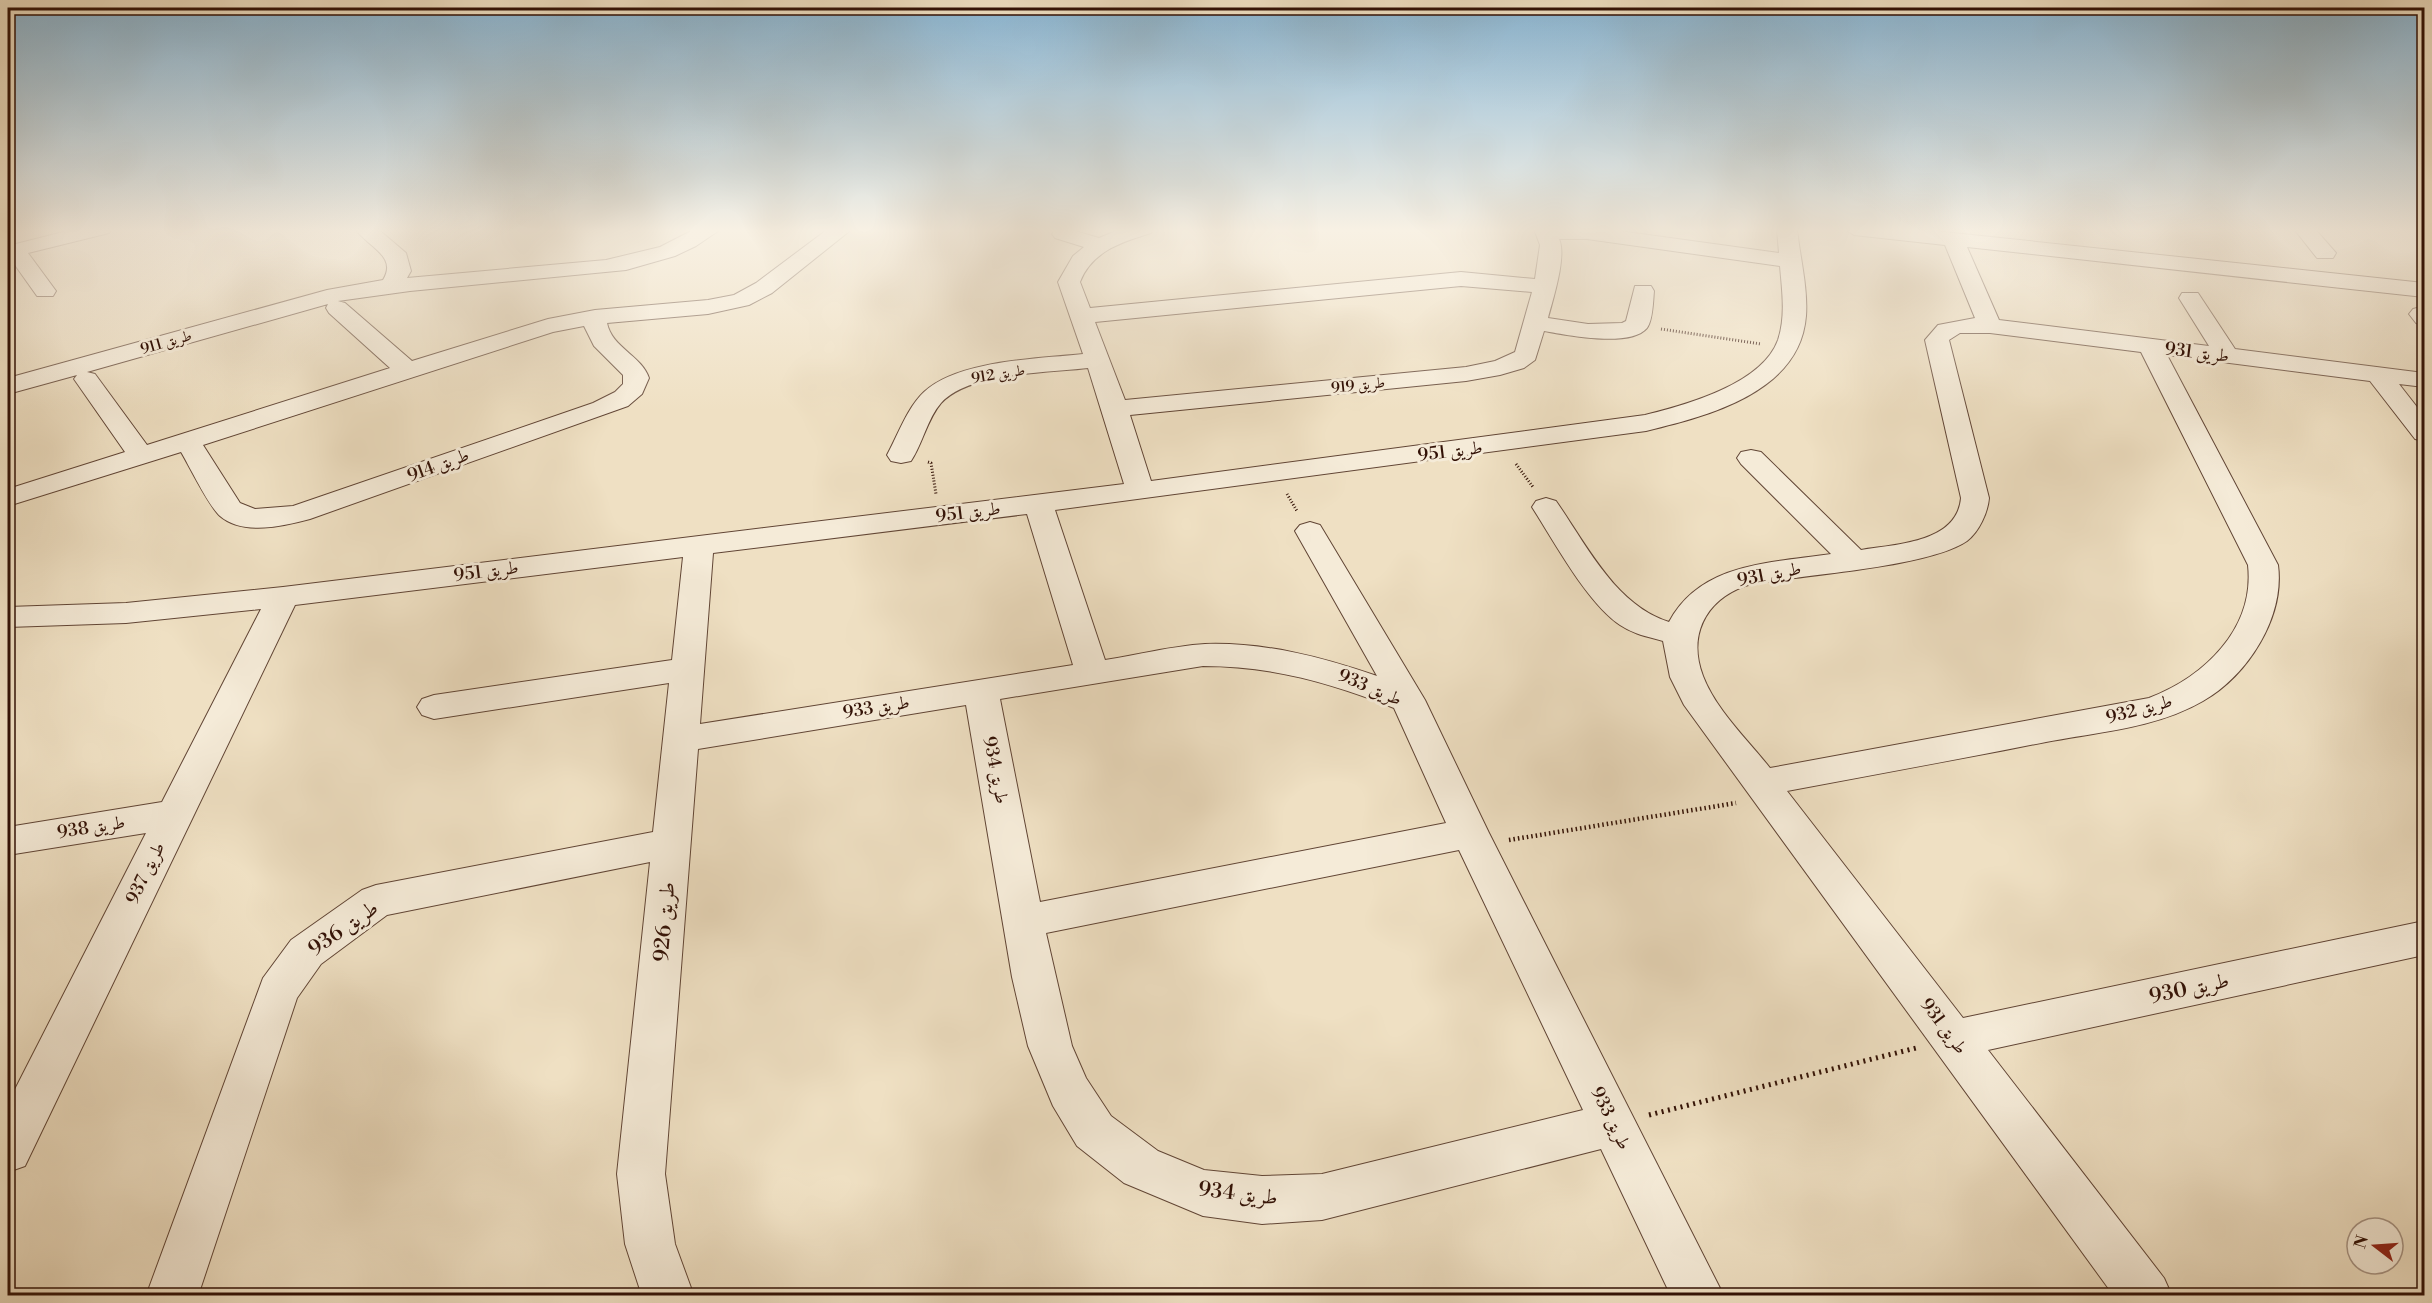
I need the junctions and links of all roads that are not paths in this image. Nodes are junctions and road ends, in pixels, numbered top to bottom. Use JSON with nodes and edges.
{"nodes":[{"id":1,"x":370,"y":290,"type":"edge"},
{"id":2,"x":761,"y":290,"type":"edge"},
{"id":3,"x":1072,"y":290,"type":"edge"},
{"id":4,"x":1350,"y":290,"type":"edge"},
{"id":5,"x":1544,"y":290,"type":"edge"},
{"id":6,"x":1791,"y":290,"type":"edge"},
{"id":7,"x":1972,"y":290,"type":"edge"},
{"id":8,"x":1643,"y":291,"type":"dead end"},
{"id":9,"x":2190,"y":298,"type":"dead end"},
{"id":10,"x":337,"y":308,"type":"dead end"},
{"id":11,"x":1082,"y":316,"type":"junction"},
{"id":12,"x":595,"y":317,"type":"junction"},
{"id":13,"x":1535,"y":323,"type":"junction"},
{"id":14,"x":1990,"y":326,"type":"junction"},
{"id":15,"x":2150,"y":346,"type":"junction"},
{"id":16,"x":2227,"y":355,"type":"junction"},
{"id":17,"x":1098,"y":360,"type":"junction"},
{"id":18,"x":407,"y":370,"type":"junction"},
{"id":19,"x":2378,"y":374,"type":"junction"},
{"id":20,"x":86,"y":379,"type":"dead end"},
{"id":21,"x":2424,"y":380,"type":"edge"},
{"id":22,"x":8,"y":386,"type":"edge"},
{"id":23,"x":1115,"y":409,"type":"junction"},
{"id":24,"x":2424,"y":434,"type":"edge"},
{"id":25,"x":187,"y":440,"type":"junction"},
{"id":26,"x":141,"y":455,"type":"junction"},
{"id":27,"x":902,"y":456,"type":"road end"},
{"id":28,"x":1751,"y":458,"type":"dead end"},
{"id":29,"x":1140,"y":491,"type":"junction"},
{"id":30,"x":8,"y":498,"type":"edge"},
{"id":31,"x":1039,"y":503,"type":"junction"},
{"id":32,"x":1546,"y":507,"type":"road end"},
{"id":33,"x":1310,"y":531,"type":"road end"},
{"id":34,"x":699,"y":544,"type":"junction"},
{"id":35,"x":1854,"y":560,"type":"junction"},
{"id":36,"x":283,"y":597,"type":"junction"},
{"id":37,"x":8,"y":617,"type":"edge"},
{"id":38,"x":1680,"y":635,"type":"junction"},
{"id":39,"x":687,"y":669,"type":"junction"},
{"id":40,"x":1092,"y":672,"type":"junction"},
{"id":41,"x":981,"y":690,"type":"junction"},
{"id":42,"x":1407,"y":700,"type":"junction"},
{"id":43,"x":434,"y":707,"type":"dead end"},
{"id":44,"x":681,"y":739,"type":"junction"},
{"id":45,"x":1766,"y":790,"type":"junction"},
{"id":46,"x":175,"y":814,"type":"junction"},
{"id":47,"x":1473,"y":840,"type":"junction"},
{"id":48,"x":8,"y":841,"type":"edge"},
{"id":49,"x":671,"y":843,"type":"junction"},
{"id":50,"x":1024,"y":921,"type":"junction"},
{"id":51,"x":2424,"y":938,"type":"edge"},
{"id":52,"x":1953,"y":1039,"type":"junction"},
{"id":53,"x":1614,"y":1124,"type":"junction"},
{"id":54,"x":8,"y":1150,"type":"edge"},
{"id":55,"x":172,"y":1296,"type":"edge"},
{"id":56,"x":668,"y":1296,"type":"edge"},
{"id":57,"x":1698,"y":1296,"type":"edge"},
{"id":58,"x":2146,"y":1296,"type":"edge"}],
"edges":[{"from":1,"to":22,"type":"street","name":"طريق 911"},
{"from":2,"to":12,"type":"street"},
{"from":3,"to":11,"type":"street"},
{"from":4,"to":11,"type":"street"},
{"from":5,"to":13,"type":"street","name":"طريق 919"},
{"from":6,"to":29,"type":"street","name":"طريق 951"},
{"from":7,"to":14,"type":"street"},
{"from":8,"to":13,"type":"street"},
{"from":9,"to":16,"type":"street"},
{"from":10,"to":18,"type":"street"},
{"from":11,"to":17,"type":"street"},
{"from":12,"to":18,"type":"street"},
{"from":12,"to":25,"type":"street","name":"طريق 914"},
{"from":13,"to":23,"type":"street","name":"طريق 919"},
{"from":14,"to":15,"type":"street","name":"طريق 931"},
{"from":14,"to":35,"type":"street","name":"طريق 931"},
{"from":15,"to":16,"type":"street","name":"طريق 931"},
{"from":15,"to":45,"type":"street","name":"طريق 932"},
{"from":16,"to":19,"type":"street","name":"طريق 931"},
{"from":17,"to":23,"type":"street"},
{"from":17,"to":27,"type":"street","name":"طريق 912"},
{"from":18,"to":25,"type":"street"},
{"from":19,"to":21,"type":"street","name":"طريق 931"},
{"from":19,"to":24,"type":"street"},
{"from":20,"to":26,"type":"street"},
{"from":23,"to":29,"type":"street"},
{"from":25,"to":26,"type":"street"},
{"from":26,"to":30,"type":"street"},
{"from":28,"to":35,"type":"street"},
{"from":29,"to":31,"type":"street","name":"طريق 951"},
{"from":31,"to":34,"type":"street","name":"طريق 951"},
{"from":31,"to":40,"type":"street"},
{"from":32,"to":38,"type":"street"},
{"from":33,"to":42,"type":"street"},
{"from":34,"to":36,"type":"street","name":"طريق 951"},
{"from":34,"to":39,"type":"street","name":"طريق 926"},
{"from":35,"to":38,"type":"street","name":"طريق 931"},
{"from":36,"to":37,"type":"street","name":"طريق 951"},
{"from":36,"to":46,"type":"street","name":"طريق 937"},
{"from":38,"to":45,"type":"street","name":"طريق 931"},
{"from":39,"to":43,"type":"street"},
{"from":39,"to":44,"type":"street","name":"طريق 926"},
{"from":40,"to":41,"type":"street","name":"طريق 933"},
{"from":40,"to":42,"type":"street","name":"طريق 933"},
{"from":41,"to":44,"type":"street","name":"طريق 933"},
{"from":41,"to":50,"type":"street","name":"طريق 934"},
{"from":42,"to":47,"type":"street","name":"طريق 933"},
{"from":44,"to":49,"type":"street","name":"طريق 926"},
{"from":45,"to":52,"type":"street","name":"طريق 931"},
{"from":46,"to":48,"type":"street","name":"طريق 938"},
{"from":46,"to":54,"type":"street","name":"طريق 937"},
{"from":47,"to":50,"type":"street"},
{"from":47,"to":53,"type":"street","name":"طريق 933"},
{"from":49,"to":55,"type":"street","name":"طريق 936"},
{"from":49,"to":56,"type":"street","name":"طريق 926"},
{"from":50,"to":53,"type":"street","name":"طريق 934"},
{"from":51,"to":52,"type":"street","name":"طريق 930"},
{"from":52,"to":58,"type":"street","name":"طريق 931"},
{"from":53,"to":57,"type":"street","name":"طريق 933"}]}
